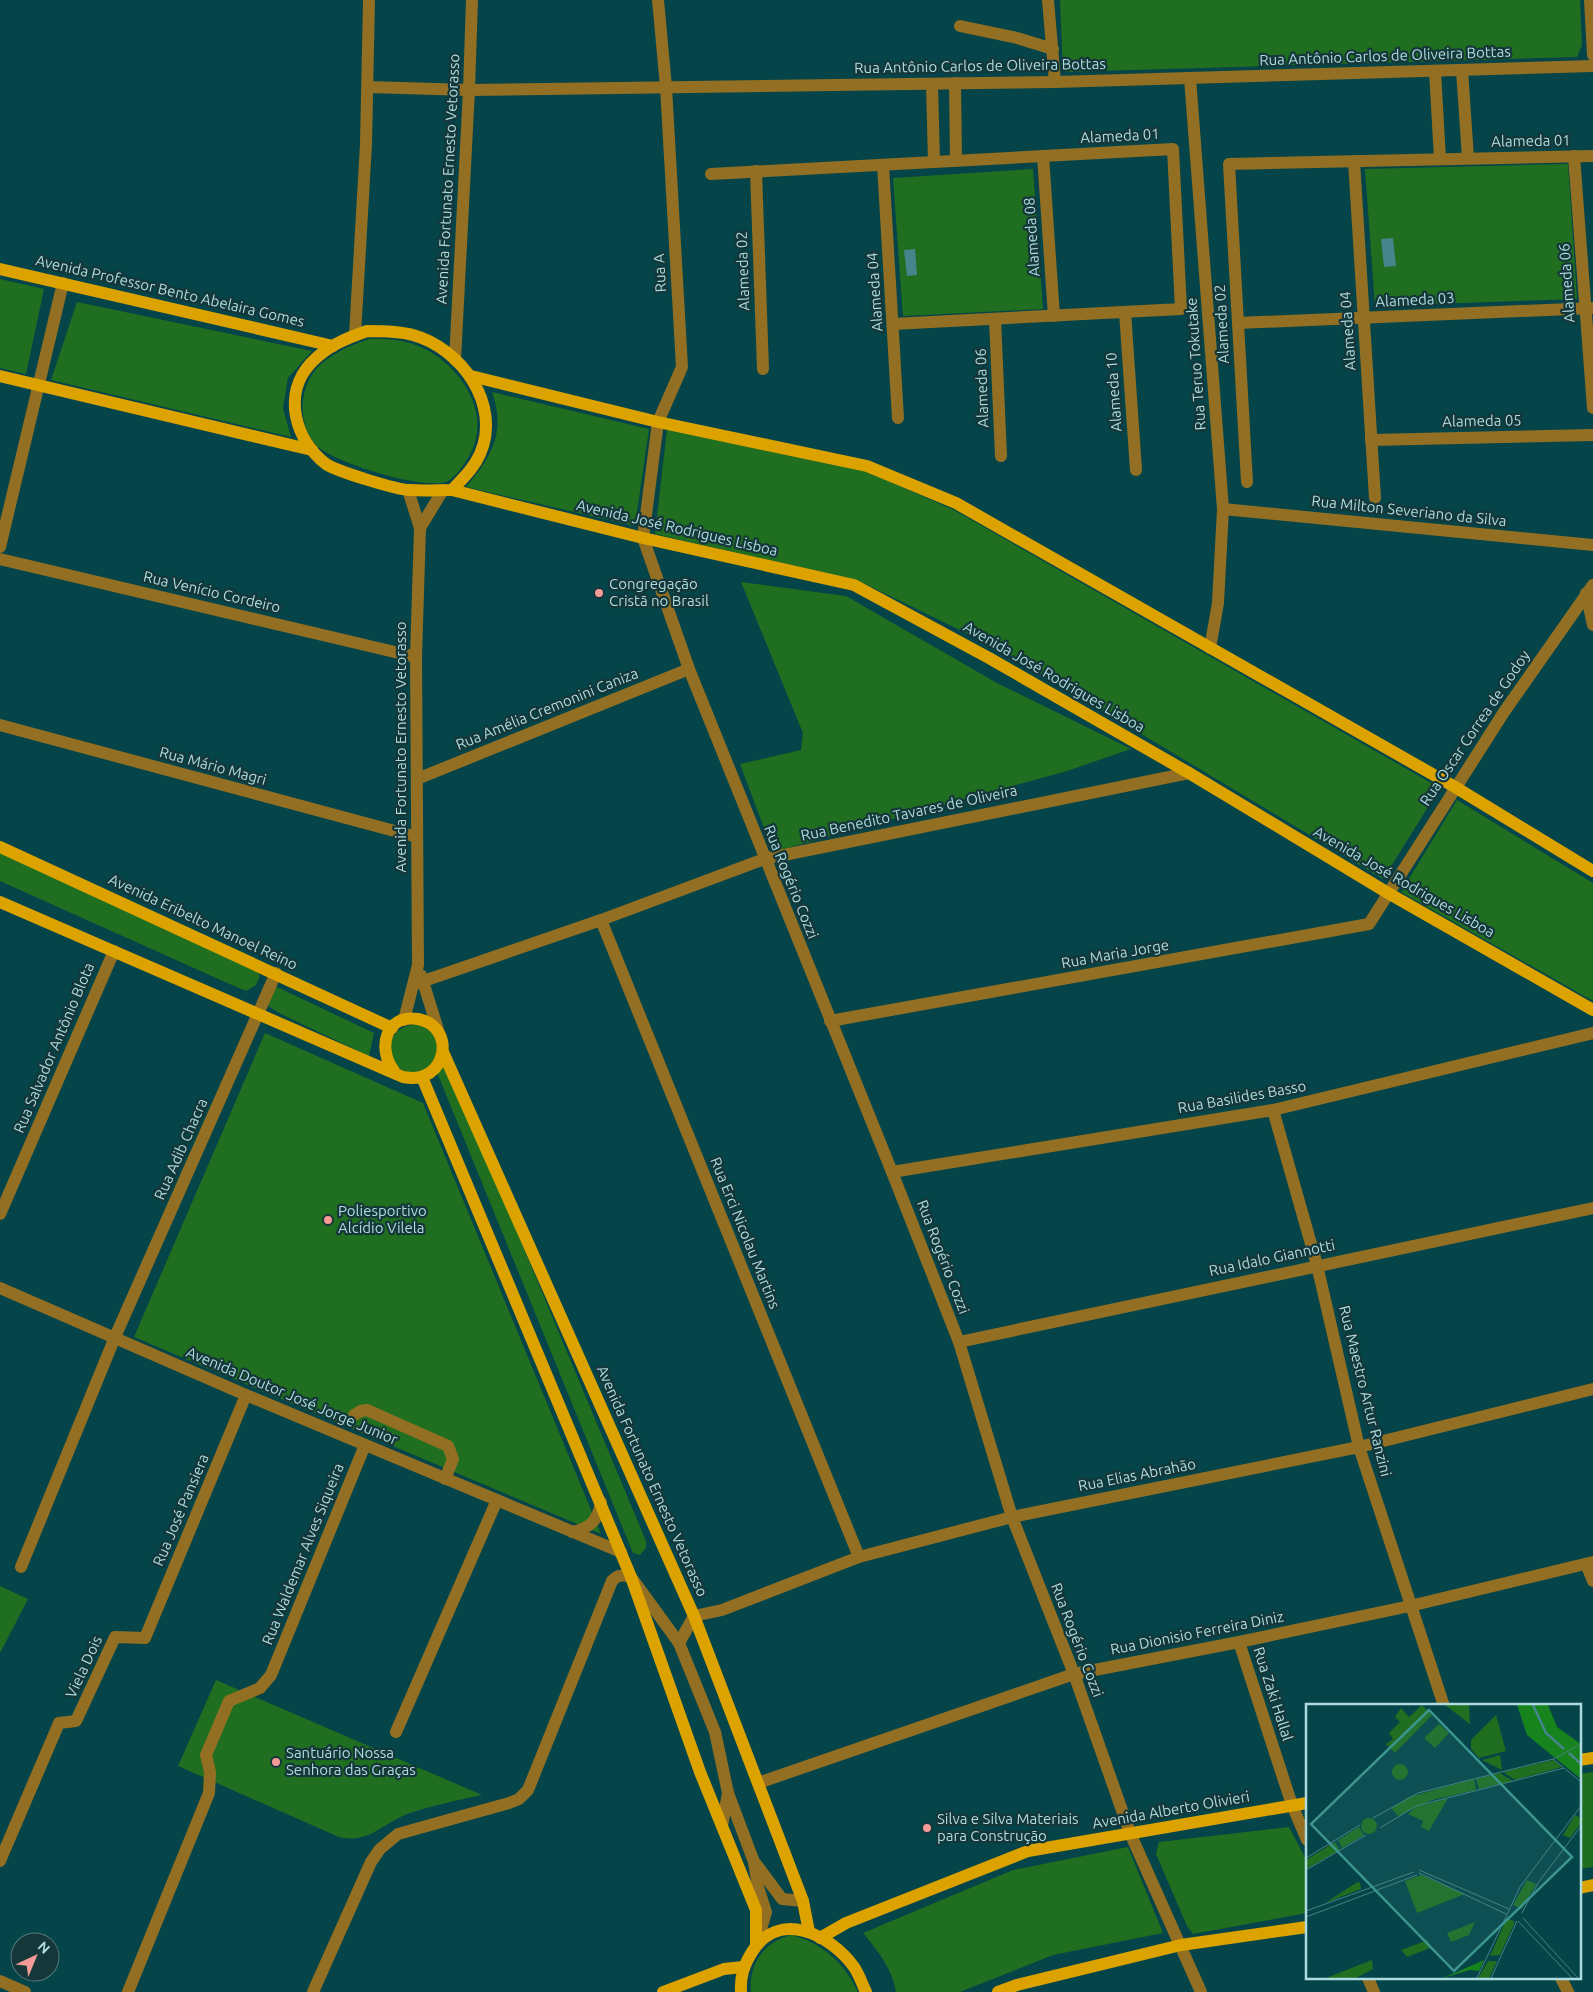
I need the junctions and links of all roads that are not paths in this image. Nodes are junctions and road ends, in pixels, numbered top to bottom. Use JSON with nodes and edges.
{"nodes":[{"id":1,"x":369,"y":0,"type":"edge"},
{"id":2,"x":472,"y":0,"type":"edge"},
{"id":3,"x":658,"y":0,"type":"edge"},
{"id":4,"x":1048,"y":0,"type":"edge"},
{"id":5,"x":1590,"y":0,"type":"edge"},
{"id":6,"x":960,"y":26,"type":"dead end"},
{"id":7,"x":1053,"y":49,"type":"junction"},
{"id":8,"x":1593,"y":55,"type":"edge"},
{"id":9,"x":1593,"y":66,"type":"edge"},
{"id":10,"x":1435,"y":70,"type":"junction"},
{"id":11,"x":1462,"y":70,"type":"junction"},
{"id":12,"x":1190,"y":78,"type":"junction"},
{"id":13,"x":1056,"y":82,"type":"junction"},
{"id":14,"x":955,"y":83,"type":"junction"},
{"id":15,"x":932,"y":84,"type":"junction"},
{"id":16,"x":368,"y":87,"type":"junction"},
{"id":17,"x":666,"y":87,"type":"junction"},
{"id":18,"x":470,"y":90,"type":"junction"},
{"id":19,"x":1043,"y":156,"type":"junction"},
{"id":20,"x":1574,"y":156,"type":"junction"},
{"id":21,"x":1593,"y":156,"type":"edge"},
{"id":22,"x":1468,"y":158,"type":"junction"},
{"id":23,"x":1440,"y":159,"type":"junction"},
{"id":24,"x":956,"y":161,"type":"junction"},
{"id":25,"x":1354,"y":161,"type":"junction"},
{"id":26,"x":934,"y":162,"type":"junction"},
{"id":27,"x":1229,"y":164,"type":"joint"},
{"id":28,"x":883,"y":165,"type":"junction"},
{"id":29,"x":756,"y":171,"type":"junction"},
{"id":30,"x":711,"y":174,"type":"dead end"},
{"id":31,"x":0,"y":268,"type":"edge"},
{"id":32,"x":63,"y":283,"type":"junction"},
{"id":33,"x":1589,"y":308,"type":"edge"},
{"id":34,"x":1124,"y":312,"type":"junction"},
{"id":35,"x":1054,"y":316,"type":"junction"},
{"id":36,"x":1363,"y":318,"type":"junction"},
{"id":37,"x":995,"y":319,"type":"junction"},
{"id":38,"x":893,"y":324,"type":"junction"},
{"id":39,"x":1238,"y":324,"type":"junction"},
{"id":40,"x":355,"y":335,"type":"junction"},
{"id":41,"x":333,"y":346,"type":"junction"},
{"id":42,"x":455,"y":360,"type":"junction"},
{"id":43,"x":763,"y":369,"type":"dead end"},
{"id":44,"x":0,"y":376,"type":"edge"},
{"id":45,"x":471,"y":376,"type":"junction"},
{"id":46,"x":38,"y":385,"type":"junction"},
{"id":47,"x":1593,"y":408,"type":"edge"},
{"id":48,"x":898,"y":418,"type":"dead end"},
{"id":49,"x":658,"y":422,"type":"junction"},
{"id":50,"x":1593,"y":435,"type":"edge"},
{"id":51,"x":1371,"y":440,"type":"junction"},
{"id":52,"x":312,"y":450,"type":"junction"},
{"id":53,"x":1001,"y":456,"type":"dead end"},
{"id":54,"x":1136,"y":470,"type":"dead end"},
{"id":55,"x":1247,"y":482,"type":"dead end"},
{"id":56,"x":408,"y":490,"type":"junction"},
{"id":57,"x":448,"y":490,"type":"junction"},
{"id":58,"x":1374,"y":498,"type":"dead end"},
{"id":59,"x":1223,"y":509,"type":"junction"},
{"id":60,"x":420,"y":528,"type":"junction"},
{"id":61,"x":644,"y":538,"type":"junction"},
{"id":62,"x":1593,"y":545,"type":"edge"},
{"id":63,"x":0,"y":547,"type":"edge"},
{"id":64,"x":0,"y":560,"type":"edge"},
{"id":65,"x":1590,"y":589,"type":"edge"},
{"id":66,"x":1593,"y":624,"type":"edge"},
{"id":67,"x":1210,"y":648,"type":"junction"},
{"id":68,"x":416,"y":657,"type":"junction"},
{"id":69,"x":688,"y":669,"type":"junction"},
{"id":70,"x":0,"y":725,"type":"edge"},
{"id":71,"x":1189,"y":772,"type":"junction"},
{"id":72,"x":417,"y":778,"type":"junction"},
{"id":73,"x":1454,"y":787,"type":"junction"},
{"id":74,"x":417,"y":837,"type":"junction"},
{"id":75,"x":0,"y":847,"type":"edge"},
{"id":76,"x":764,"y":859,"type":"junction"},
{"id":77,"x":1593,"y":871,"type":"edge"},
{"id":78,"x":1388,"y":893,"type":"junction"},
{"id":79,"x":0,"y":902,"type":"edge"},
{"id":80,"x":601,"y":920,"type":"junction"},
{"id":81,"x":114,"y":951,"type":"junction"},
{"id":82,"x":276,"y":973,"type":"junction"},
{"id":83,"x":419,"y":983,"type":"junction"},
{"id":84,"x":1593,"y":1010,"type":"edge"},
{"id":85,"x":259,"y":1014,"type":"junction"},
{"id":86,"x":404,"y":1020,"type":"junction"},
{"id":87,"x":830,"y":1022,"type":"junction"},
{"id":88,"x":392,"y":1028,"type":"junction"},
{"id":89,"x":439,"y":1033,"type":"junction"},
{"id":90,"x":1593,"y":1033,"type":"edge"},
{"id":91,"x":443,"y":1052,"type":"junction"},
{"id":92,"x":394,"y":1072,"type":"junction"},
{"id":93,"x":422,"y":1077,"type":"junction"},
{"id":94,"x":1273,"y":1110,"type":"junction"},
{"id":95,"x":892,"y":1172,"type":"junction"},
{"id":96,"x":1593,"y":1208,"type":"edge"},
{"id":97,"x":0,"y":1214,"type":"edge"},
{"id":98,"x":1317,"y":1265,"type":"junction"},
{"id":99,"x":0,"y":1289,"type":"edge"},
{"id":100,"x":115,"y":1337,"type":"junction"},
{"id":101,"x":959,"y":1342,"type":"junction"},
{"id":102,"x":1593,"y":1389,"type":"edge"},
{"id":103,"x":246,"y":1395,"type":"junction"},
{"id":104,"x":354,"y":1415,"type":"dead end"},
{"id":105,"x":365,"y":1445,"type":"junction"},
{"id":106,"x":1358,"y":1447,"type":"junction"},
{"id":107,"x":445,"y":1479,"type":"junction"},
{"id":108,"x":497,"y":1500,"type":"junction"},
{"id":109,"x":601,"y":1502,"type":"junction"},
{"id":110,"x":1012,"y":1517,"type":"junction"},
{"id":111,"x":572,"y":1532,"type":"junction"},
{"id":112,"x":621,"y":1552,"type":"junction"},
{"id":113,"x":859,"y":1557,"type":"junction"},
{"id":114,"x":1590,"y":1563,"type":"edge"},
{"id":115,"x":21,"y":1567,"type":"dead end"},
{"id":116,"x":631,"y":1577,"type":"junction"},
{"id":117,"x":1593,"y":1581,"type":"edge"},
{"id":118,"x":1410,"y":1606,"type":"junction"},
{"id":119,"x":694,"y":1616,"type":"junction"},
{"id":120,"x":145,"y":1638,"type":"joint"},
{"id":121,"x":1240,"y":1642,"type":"junction"},
{"id":122,"x":680,"y":1643,"type":"junction"},
{"id":123,"x":1074,"y":1674,"type":"junction"},
{"id":124,"x":1443,"y":1704,"type":"edge"},
{"id":125,"x":396,"y":1732,"type":"dead end"},
{"id":126,"x":1593,"y":1758,"type":"edge"},
{"id":127,"x":1580,"y":1760,"type":"edge"},
{"id":128,"x":758,"y":1783,"type":"junction"},
{"id":129,"x":728,"y":1793,"type":"junction"},
{"id":130,"x":1306,"y":1803,"type":"edge"},
{"id":131,"x":1292,"y":1805,"type":"junction"},
{"id":132,"x":722,"y":1826,"type":"junction"},
{"id":133,"x":1130,"y":1833,"type":"junction"},
{"id":134,"x":1306,"y":1838,"type":"edge"},
{"id":135,"x":0,"y":1861,"type":"edge"},
{"id":136,"x":754,"y":1862,"type":"junction"},
{"id":137,"x":1593,"y":1886,"type":"edge"},
{"id":138,"x":1580,"y":1888,"type":"edge"},
{"id":139,"x":803,"y":1901,"type":"junction"},
{"id":140,"x":1306,"y":1927,"type":"edge"},
{"id":141,"x":815,"y":1935,"type":"junction"},
{"id":142,"x":756,"y":1945,"type":"junction"},
{"id":143,"x":1181,"y":1945,"type":"junction"},
{"id":144,"x":743,"y":1966,"type":"junction"},
{"id":145,"x":1369,"y":1980,"type":"edge"},
{"id":146,"x":1562,"y":1980,"type":"edge"},
{"id":147,"x":0,"y":1981,"type":"edge"},
{"id":148,"x":1019,"y":1988,"type":"edge"},
{"id":149,"x":24,"y":1992,"type":"edge"},
{"id":150,"x":128,"y":1992,"type":"edge"},
{"id":151,"x":313,"y":1992,"type":"edge"},
{"id":152,"x":663,"y":1992,"type":"edge"},
{"id":153,"x":741,"y":1992,"type":"edge"},
{"id":154,"x":866,"y":1992,"type":"edge"},
{"id":155,"x":998,"y":1992,"type":"edge"},
{"id":156,"x":1201,"y":1992,"type":"edge"},
{"id":157,"x":1374,"y":1992,"type":"edge"},
{"id":158,"x":1568,"y":1992,"type":"edge"}],
"edges":[{"from":1,"to":16,"type":"street"},
{"from":2,"to":18,"type":"street","name":"Avenida Fortunato Ernesto Vetorasso"},
{"from":3,"to":17,"type":"street","name":"Rua A"},
{"from":4,"to":7,"type":"street"},
{"from":5,"to":8,"type":"street"},
{"from":6,"to":7,"type":"street"},
{"from":7,"to":13,"type":"street"},
{"from":9,"to":11,"type":"street","name":"Rua Antônio Carlos de Oliveira Bottas"},
{"from":10,"to":11,"type":"street","name":"Rua Antônio Carlos de Oliveira Bottas"},
{"from":10,"to":12,"type":"street","name":"Rua Antônio Carlos de Oliveira Bottas"},
{"from":10,"to":23,"type":"street"},
{"from":11,"to":22,"type":"street"},
{"from":12,"to":13,"type":"street","name":"Rua Antônio Carlos de Oliveira Bottas"},
{"from":12,"to":59,"type":"street","name":"Rua Teruo Tokutake"},
{"from":13,"to":14,"type":"street","name":"Rua Antônio Carlos de Oliveira Bottas"},
{"from":14,"to":15,"type":"street","name":"Rua Antônio Carlos de Oliveira Bottas"},
{"from":14,"to":24,"type":"street"},
{"from":15,"to":17,"type":"street","name":"Rua Antônio Carlos de Oliveira Bottas"},
{"from":15,"to":26,"type":"street"},
{"from":16,"to":18,"type":"street","name":"Rua Antônio Carlos de Oliveira Bottas"},
{"from":16,"to":40,"type":"street"},
{"from":17,"to":18,"type":"street","name":"Rua Antônio Carlos de Oliveira Bottas"},
{"from":17,"to":49,"type":"street","name":"Rua A"},
{"from":18,"to":42,"type":"street","name":"Avenida Fortunato Ernesto Vetorasso"},
{"from":19,"to":24,"type":"street","name":"Alameda 01"},
{"from":19,"to":34,"type":"street","name":"Alameda 01"},
{"from":19,"to":35,"type":"street","name":"Alameda 08"},
{"from":20,"to":21,"type":"street","name":"Alameda 01"},
{"from":20,"to":22,"type":"street","name":"Alameda 01"},
{"from":20,"to":33,"type":"street","name":"Alameda 06"},
{"from":22,"to":23,"type":"street","name":"Alameda 01"},
{"from":23,"to":25,"type":"street","name":"Alameda 01"},
{"from":24,"to":26,"type":"street","name":"Alameda 01"},
{"from":25,"to":27,"type":"street","name":"Alameda 01"},
{"from":25,"to":36,"type":"street","name":"Alameda 04"},
{"from":26,"to":28,"type":"street","name":"Alameda 01"},
{"from":27,"to":39,"type":"street","name":"Alameda 02"},
{"from":28,"to":29,"type":"street","name":"Alameda 01"},
{"from":28,"to":38,"type":"street","name":"Alameda 04"},
{"from":29,"to":30,"type":"street","name":"Alameda 01"},
{"from":29,"to":43,"type":"street","name":"Alameda 02"},
{"from":31,"to":32,"type":"main road","name":"Avenida Professor Bento Abelaira Gomes"},
{"from":32,"to":41,"type":"main road","name":"Avenida Professor Bento Abelaira Gomes"},
{"from":32,"to":46,"type":"street"},
{"from":33,"to":36,"type":"street","name":"Alameda 03"},
{"from":33,"to":47,"type":"street","name":"Alameda 06"},
{"from":34,"to":35,"type":"street","name":"Alameda 01"},
{"from":34,"to":54,"type":"street","name":"Alameda 10"},
{"from":35,"to":37,"type":"street","name":"Alameda 01"},
{"from":36,"to":39,"type":"street","name":"Alameda 03"},
{"from":36,"to":51,"type":"street","name":"Alameda 04"},
{"from":37,"to":38,"type":"street","name":"Alameda 01"},
{"from":37,"to":53,"type":"street","name":"Alameda 06"},
{"from":38,"to":48,"type":"street","name":"Alameda 04"},
{"from":39,"to":55,"type":"street","name":"Alameda 02"},
{"from":40,"to":41,"type":"main road"},
{"from":40,"to":42,"type":"main road"},
{"from":41,"to":52,"type":"main road"},
{"from":42,"to":45,"type":"main road"},
{"from":44,"to":46,"type":"main road"},
{"from":45,"to":49,"type":"main road"},
{"from":45,"to":57,"type":"main road"},
{"from":46,"to":52,"type":"main road"},
{"from":46,"to":63,"type":"street"},
{"from":49,"to":61,"type":"street","name":"Rua A"},
{"from":49,"to":67,"type":"main road"},
{"from":50,"to":51,"type":"street","name":"Alameda 05"},
{"from":51,"to":58,"type":"street","name":"Alameda 04"},
{"from":52,"to":56,"type":"main road"},
{"from":56,"to":57,"type":"main road"},
{"from":56,"to":60,"type":"street","name":"Avenida Fortunato Ernesto Vetorasso"},
{"from":57,"to":60,"type":"street","name":"Avenida Fortunato Ernesto Vetorasso"},
{"from":57,"to":61,"type":"main road","name":"Avenida José Rodrigues Lisboa"},
{"from":59,"to":62,"type":"street","name":"Rua Milton Severiano da Silva"},
{"from":59,"to":67,"type":"street","name":"Rua Teruo Tokutake"},
{"from":60,"to":68,"type":"street","name":"Avenida Fortunato Ernesto Vetorasso"},
{"from":61,"to":69,"type":"street","name":"Rua Rogério Cozzi"},
{"from":61,"to":71,"type":"main road","name":"Avenida José Rodrigues Lisboa"},
{"from":64,"to":68,"type":"street","name":"Rua Venício Cordeiro"},
{"from":65,"to":66,"type":"street"},
{"from":65,"to":73,"type":"street","name":"Rua Oscar Correa de Godoy"},
{"from":67,"to":73,"type":"main road"},
{"from":68,"to":72,"type":"street","name":"Avenida Fortunato Ernesto Vetorasso"},
{"from":69,"to":72,"type":"street","name":"Rua Amélia Cremonini Caniza"},
{"from":69,"to":76,"type":"street","name":"Rua Rogério Cozzi"},
{"from":70,"to":74,"type":"street","name":"Rua Mário Magri"},
{"from":71,"to":76,"type":"street","name":"Rua Benedito Tavares de Oliveira"},
{"from":71,"to":78,"type":"main road","name":"Avenida José Rodrigues Lisboa"},
{"from":72,"to":74,"type":"street","name":"Avenida Fortunato Ernesto Vetorasso"},
{"from":73,"to":77,"type":"main road"},
{"from":73,"to":78,"type":"street","name":"Rua Oscar Correa de Godoy"},
{"from":74,"to":83,"type":"street","name":"Avenida Fortunato Ernesto Vetorasso"},
{"from":75,"to":82,"type":"main road","name":"Avenida Eribelto Manoel Reino"},
{"from":76,"to":80,"type":"street","name":"Rua Benedito Tavares de Oliveira"},
{"from":76,"to":87,"type":"street","name":"Rua Rogério Cozzi"},
{"from":78,"to":84,"type":"main road","name":"Avenida José Rodrigues Lisboa"},
{"from":78,"to":87,"type":"street","name":"Rua Maria Jorge"},
{"from":79,"to":81,"type":"main road"},
{"from":80,"to":83,"type":"street","name":"Rua Benedito Tavares de Oliveira"},
{"from":80,"to":113,"type":"street","name":"Rua Erci Nicolau Martins"},
{"from":81,"to":85,"type":"main road"},
{"from":81,"to":97,"type":"street","name":"Rua Salvador Antônio Blota"},
{"from":82,"to":85,"type":"street","name":"Rua Adib Chacra"},
{"from":82,"to":88,"type":"main road","name":"Avenida Eribelto Manoel Reino"},
{"from":83,"to":86,"type":"street","name":"Avenida Fortunato Ernesto Vetorasso"},
{"from":83,"to":89,"type":"street","name":"Avenida Fortunato Ernesto Vetorasso"},
{"from":85,"to":92,"type":"main road"},
{"from":85,"to":100,"type":"street","name":"Rua Adib Chacra"},
{"from":86,"to":88,"type":"main road"},
{"from":86,"to":89,"type":"main road"},
{"from":87,"to":95,"type":"street","name":"Rua Rogério Cozzi"},
{"from":88,"to":92,"type":"main road"},
{"from":89,"to":91,"type":"main road"},
{"from":90,"to":94,"type":"street","name":"Rua Basilides Basso"},
{"from":91,"to":93,"type":"main road"},
{"from":91,"to":119,"type":"main road","name":"Avenida Fortunato Ernesto Vetorasso"},
{"from":92,"to":93,"type":"main road"},
{"from":93,"to":109,"type":"main road"},
{"from":94,"to":95,"type":"street","name":"Rua Basilides Basso"},
{"from":94,"to":98,"type":"street","name":"Rua Maestro Artur Ranzini"},
{"from":95,"to":101,"type":"street","name":"Rua Rogério Cozzi"},
{"from":96,"to":98,"type":"street","name":"Rua Idalo Giannotti"},
{"from":98,"to":101,"type":"street","name":"Rua Idalo Giannotti"},
{"from":98,"to":106,"type":"street","name":"Rua Maestro Artur Ranzini"},
{"from":99,"to":100,"type":"street","name":"Avenida Doutor José Jorge Junior"},
{"from":100,"to":103,"type":"street","name":"Avenida Doutor José Jorge Junior"},
{"from":100,"to":115,"type":"street","name":"Rua Adib Chacra"},
{"from":101,"to":110,"type":"street","name":"Rua Rogério Cozzi"},
{"from":102,"to":106,"type":"street","name":"Rua Elias Abrahão"},
{"from":103,"to":105,"type":"street","name":"Avenida Doutor José Jorge Junior"},
{"from":103,"to":120,"type":"street","name":"Rua José Pansiera"},
{"from":104,"to":107,"type":"street"},
{"from":105,"to":107,"type":"street","name":"Avenida Doutor José Jorge Junior"},
{"from":105,"to":150,"type":"street","name":"Rua Waldemar Alves Siqueira"},
{"from":106,"to":110,"type":"street","name":"Rua Elias Abrahão"},
{"from":106,"to":118,"type":"street","name":"Rua Maestro Artur Ranzini"},
{"from":107,"to":108,"type":"street","name":"Avenida Doutor José Jorge Junior"},
{"from":108,"to":111,"type":"street","name":"Avenida Doutor José Jorge Junior"},
{"from":108,"to":125,"type":"street"},
{"from":109,"to":111,"type":"street"},
{"from":109,"to":112,"type":"main road"},
{"from":110,"to":113,"type":"street","name":"Rua Elias Abrahão"},
{"from":110,"to":123,"type":"street","name":"Rua Rogério Cozzi"},
{"from":111,"to":112,"type":"street","name":"Avenida Doutor José Jorge Junior"},
{"from":112,"to":116,"type":"main road"},
{"from":113,"to":119,"type":"street","name":"Rua Elias Abrahão"},
{"from":114,"to":117,"type":"street"},
{"from":114,"to":118,"type":"street","name":"Rua Dionisio Ferreira Diniz"},
{"from":116,"to":122,"type":"street"},
{"from":116,"to":132,"type":"main road"},
{"from":116,"to":151,"type":"street"},
{"from":118,"to":121,"type":"street","name":"Rua Dionisio Ferreira Diniz"},
{"from":118,"to":124,"type":"street","name":"Rua Maestro Artur Ranzini"},
{"from":119,"to":122,"type":"street"},
{"from":119,"to":128,"type":"main road","name":"Avenida Fortunato Ernesto Vetorasso"},
{"from":120,"to":135,"type":"street","name":"Viela Dois"},
{"from":121,"to":123,"type":"street","name":"Rua Dionisio Ferreira Diniz"},
{"from":121,"to":131,"type":"street","name":"Rua Zaki Hallal"},
{"from":122,"to":129,"type":"street"},
{"from":123,"to":128,"type":"street","name":"Rua Dionisio Ferreira Diniz"},
{"from":123,"to":133,"type":"street","name":"Rua Rogério Cozzi"},
{"from":126,"to":127,"type":"main road"},
{"from":128,"to":139,"type":"main road","name":"Avenida Fortunato Ernesto Vetorasso"},
{"from":129,"to":132,"type":"street"},
{"from":129,"to":136,"type":"street"},
{"from":130,"to":131,"type":"main road","name":"Avenida Alberto Olivieri"},
{"from":131,"to":133,"type":"main road","name":"Avenida Alberto Olivieri"},
{"from":131,"to":134,"type":"street","name":"Rua Zaki Hallal"},
{"from":132,"to":142,"type":"main road"},
{"from":133,"to":141,"type":"main road","name":"Avenida Alberto Olivieri"},
{"from":133,"to":143,"type":"street","name":"Rua Rogério Cozzi"},
{"from":136,"to":139,"type":"street"},
{"from":136,"to":142,"type":"street"},
{"from":137,"to":138,"type":"main road"},
{"from":139,"to":141,"type":"main road","name":"Avenida Fortunato Ernesto Vetorasso"},
{"from":140,"to":143,"type":"main road"},
{"from":141,"to":142,"type":"main road"},
{"from":141,"to":154,"type":"main road"},
{"from":142,"to":144,"type":"main road"},
{"from":143,"to":148,"type":"main road"},
{"from":143,"to":156,"type":"street","name":"Rua Rogério Cozzi"},
{"from":144,"to":152,"type":"main road"},
{"from":144,"to":153,"type":"main road"},
{"from":145,"to":157,"type":"street"},
{"from":146,"to":158,"type":"street"},
{"from":147,"to":149,"type":"street"},
{"from":148,"to":155,"type":"main road"}]}
